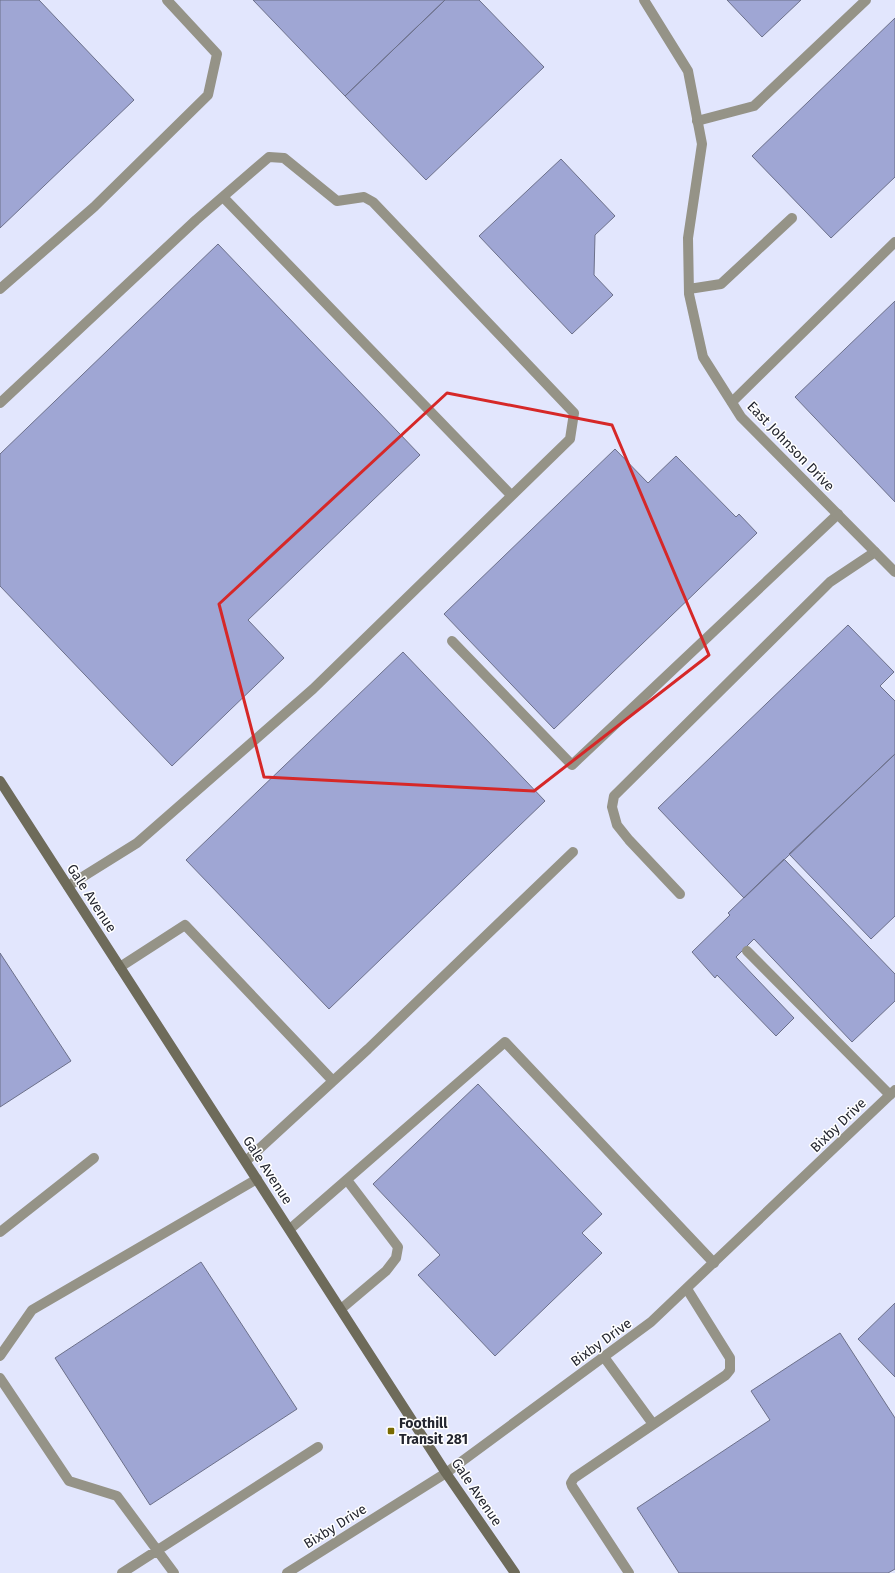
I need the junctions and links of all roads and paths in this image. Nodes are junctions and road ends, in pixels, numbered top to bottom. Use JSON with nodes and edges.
{"nodes":[{"id":1,"x":167,"y":0,"type":"edge"},
{"id":2,"x":644,"y":0,"type":"edge"},
{"id":3,"x":866,"y":0,"type":"edge"},
{"id":4,"x":697,"y":121,"type":"junction"},
{"id":5,"x":223,"y":197,"type":"junction"},
{"id":6,"x":792,"y":218,"type":"dead end"},
{"id":7,"x":895,"y":242,"type":"edge"},
{"id":8,"x":0,"y":289,"type":"edge"},
{"id":9,"x":689,"y":289,"type":"junction"},
{"id":10,"x":732,"y":402,"type":"junction"},
{"id":11,"x":0,"y":403,"type":"edge"},
{"id":12,"x":511,"y":495,"type":"junction"},
{"id":13,"x":838,"y":514,"type":"junction"},
{"id":14,"x":875,"y":552,"type":"junction"},
{"id":15,"x":895,"y":572,"type":"edge"},
{"id":16,"x":452,"y":641,"type":"dead end"},
{"id":17,"x":0,"y":781,"type":"edge"},
{"id":18,"x":573,"y":852,"type":"dead end"},
{"id":19,"x":68,"y":886,"type":"junction"},
{"id":20,"x":680,"y":894,"type":"dead end"},
{"id":21,"x":747,"y":951,"type":"dead end"},
{"id":22,"x":120,"y":967,"type":"junction"},
{"id":23,"x":333,"y":1081,"type":"junction"},
{"id":24,"x":892,"y":1093,"type":"edge"},
{"id":25,"x":94,"y":1158,"type":"dead end"},
{"id":26,"x":246,"y":1161,"type":"junction"},
{"id":27,"x":257,"y":1179,"type":"junction"},
{"id":28,"x":347,"y":1180,"type":"junction"},
{"id":29,"x":290,"y":1229,"type":"junction"},
{"id":30,"x":0,"y":1232,"type":"edge"},
{"id":31,"x":714,"y":1263,"type":"junction"},
{"id":32,"x":687,"y":1289,"type":"junction"},
{"id":33,"x":341,"y":1309,"type":"junction"},
{"id":34,"x":0,"y":1356,"type":"edge"},
{"id":35,"x":604,"y":1357,"type":"junction"},
{"id":36,"x":0,"y":1378,"type":"edge"},
{"id":37,"x":653,"y":1424,"type":"junction"},
{"id":38,"x":318,"y":1447,"type":"dead end"},
{"id":39,"x":446,"y":1472,"type":"junction"},
{"id":40,"x":158,"y":1550,"type":"junction"},
{"id":41,"x":122,"y":1573,"type":"edge"},
{"id":42,"x":174,"y":1573,"type":"edge"},
{"id":43,"x":287,"y":1573,"type":"edge"},
{"id":44,"x":515,"y":1573,"type":"edge"},
{"id":45,"x":629,"y":1573,"type":"edge"}],
"edges":[{"from":1,"to":8,"type":"street"},
{"from":2,"to":4,"type":"street","name":"East Johnson Drive"},
{"from":3,"to":4,"type":"street"},
{"from":4,"to":9,"type":"street","name":"East Johnson Drive"},
{"from":5,"to":11,"type":"street"},
{"from":5,"to":12,"type":"street"},
{"from":5,"to":12,"type":"street"},
{"from":6,"to":9,"type":"street"},
{"from":7,"to":10,"type":"street"},
{"from":9,"to":10,"type":"street","name":"East Johnson Drive"},
{"from":10,"to":13,"type":"street","name":"East Johnson Drive"},
{"from":12,"to":19,"type":"street"},
{"from":13,"to":14,"type":"street","name":"East Johnson Drive"},
{"from":13,"to":16,"type":"street"},
{"from":14,"to":15,"type":"street","name":"East Johnson Drive"},
{"from":14,"to":20,"type":"street"},
{"from":17,"to":19,"type":"main road","name":"Gale Avenue"},
{"from":18,"to":23,"type":"street"},
{"from":19,"to":22,"type":"main road","name":"Gale Avenue"},
{"from":21,"to":24,"type":"street"},
{"from":22,"to":23,"type":"street"},
{"from":22,"to":26,"type":"main road","name":"Gale Avenue"},
{"from":23,"to":26,"type":"street"},
{"from":24,"to":31,"type":"street","name":"Bixby Drive"},
{"from":25,"to":30,"type":"street"},
{"from":26,"to":27,"type":"main road","name":"Gale Avenue"},
{"from":27,"to":29,"type":"main road","name":"Gale Avenue"},
{"from":27,"to":34,"type":"street"},
{"from":28,"to":29,"type":"street"},
{"from":28,"to":31,"type":"street"},
{"from":28,"to":33,"type":"street"},
{"from":29,"to":33,"type":"main road","name":"Gale Avenue"},
{"from":31,"to":32,"type":"street","name":"Bixby Drive"},
{"from":32,"to":35,"type":"street","name":"Bixby Drive"},
{"from":32,"to":37,"type":"street"},
{"from":33,"to":39,"type":"main road","name":"Gale Avenue"},
{"from":35,"to":37,"type":"street"},
{"from":35,"to":39,"type":"street","name":"Bixby Drive"},
{"from":36,"to":40,"type":"street"},
{"from":37,"to":45,"type":"street"},
{"from":38,"to":40,"type":"street"},
{"from":39,"to":43,"type":"street","name":"Bixby Drive"},
{"from":39,"to":44,"type":"main road","name":"Gale Avenue"},
{"from":40,"to":41,"type":"street"},
{"from":40,"to":42,"type":"street"}]}
